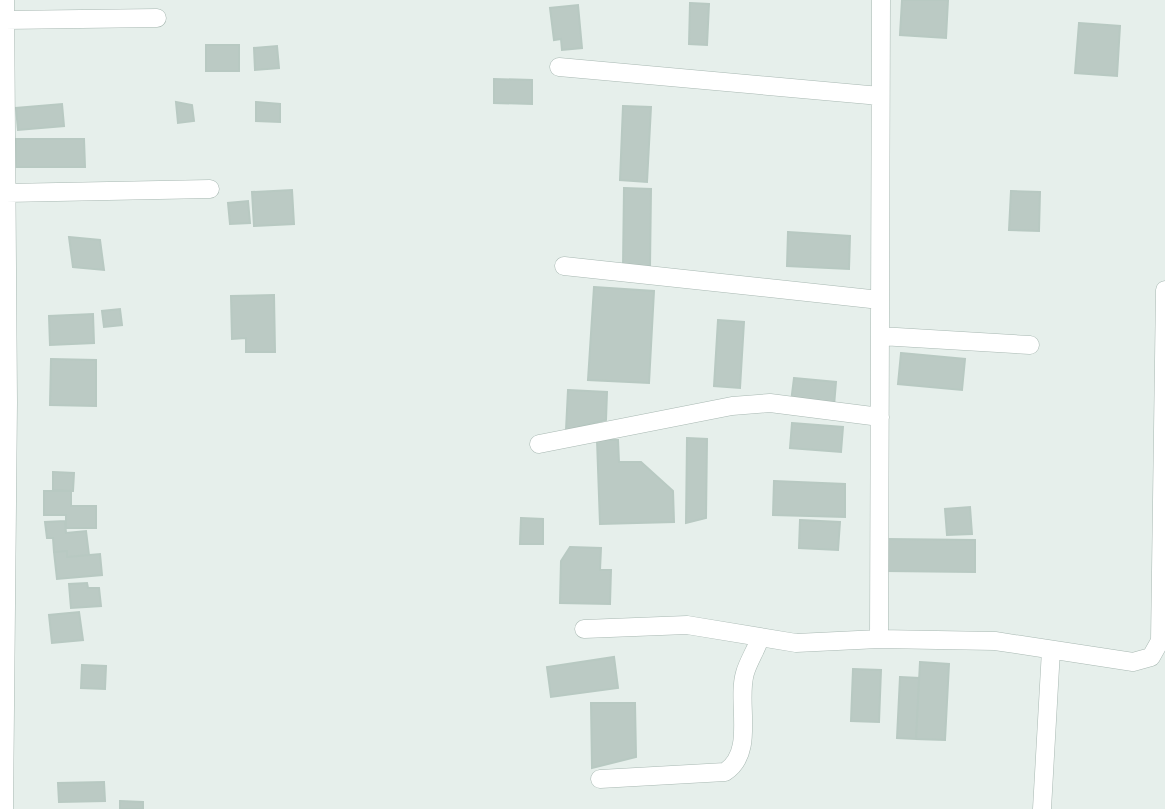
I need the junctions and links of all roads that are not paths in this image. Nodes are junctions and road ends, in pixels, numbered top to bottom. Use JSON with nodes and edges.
{"nodes":[{"id":1,"x":5,"y":0,"type":"edge"},
{"id":2,"x":881,"y":0,"type":"edge"},
{"id":3,"x":157,"y":18,"type":"dead end"},
{"id":4,"x":5,"y":20,"type":"junction"},
{"id":5,"x":559,"y":67,"type":"dead end"},
{"id":6,"x":880,"y":96,"type":"junction"},
{"id":7,"x":210,"y":190,"type":"dead end"},
{"id":8,"x":6,"y":193,"type":"junction"},
{"id":9,"x":564,"y":266,"type":"dead end"},
{"id":10,"x":1165,"y":290,"type":"edge"},
{"id":11,"x":880,"y":300,"type":"junction"},
{"id":12,"x":880,"y":336,"type":"junction"},
{"id":13,"x":1030,"y":345,"type":"dead end"},
{"id":14,"x":880,"y":417,"type":"junction"},
{"id":15,"x":539,"y":444,"type":"dead end"},
{"id":16,"x":584,"y":629,"type":"dead end"},
{"id":17,"x":760,"y":638,"type":"junction"},
{"id":18,"x":879,"y":639,"type":"junction"},
{"id":19,"x":1051,"y":650,"type":"junction"},
{"id":20,"x":600,"y":779,"type":"dead end"},
{"id":21,"x":4,"y":809,"type":"edge"},
{"id":22,"x":1042,"y":809,"type":"edge"}],
"edges":[{"from":1,"to":4,"type":"street"},
{"from":2,"to":6,"type":"street"},
{"from":3,"to":4,"type":"street"},
{"from":4,"to":8,"type":"street"},
{"from":5,"to":6,"type":"street"},
{"from":6,"to":11,"type":"street"},
{"from":7,"to":8,"type":"street"},
{"from":8,"to":21,"type":"street"},
{"from":9,"to":11,"type":"street"},
{"from":10,"to":19,"type":"street"},
{"from":11,"to":12,"type":"street"},
{"from":12,"to":13,"type":"street"},
{"from":12,"to":14,"type":"street"},
{"from":14,"to":15,"type":"street"},
{"from":14,"to":18,"type":"street"},
{"from":16,"to":17,"type":"street"},
{"from":17,"to":18,"type":"street"},
{"from":17,"to":20,"type":"street"},
{"from":18,"to":19,"type":"street"},
{"from":19,"to":22,"type":"street"}]}
